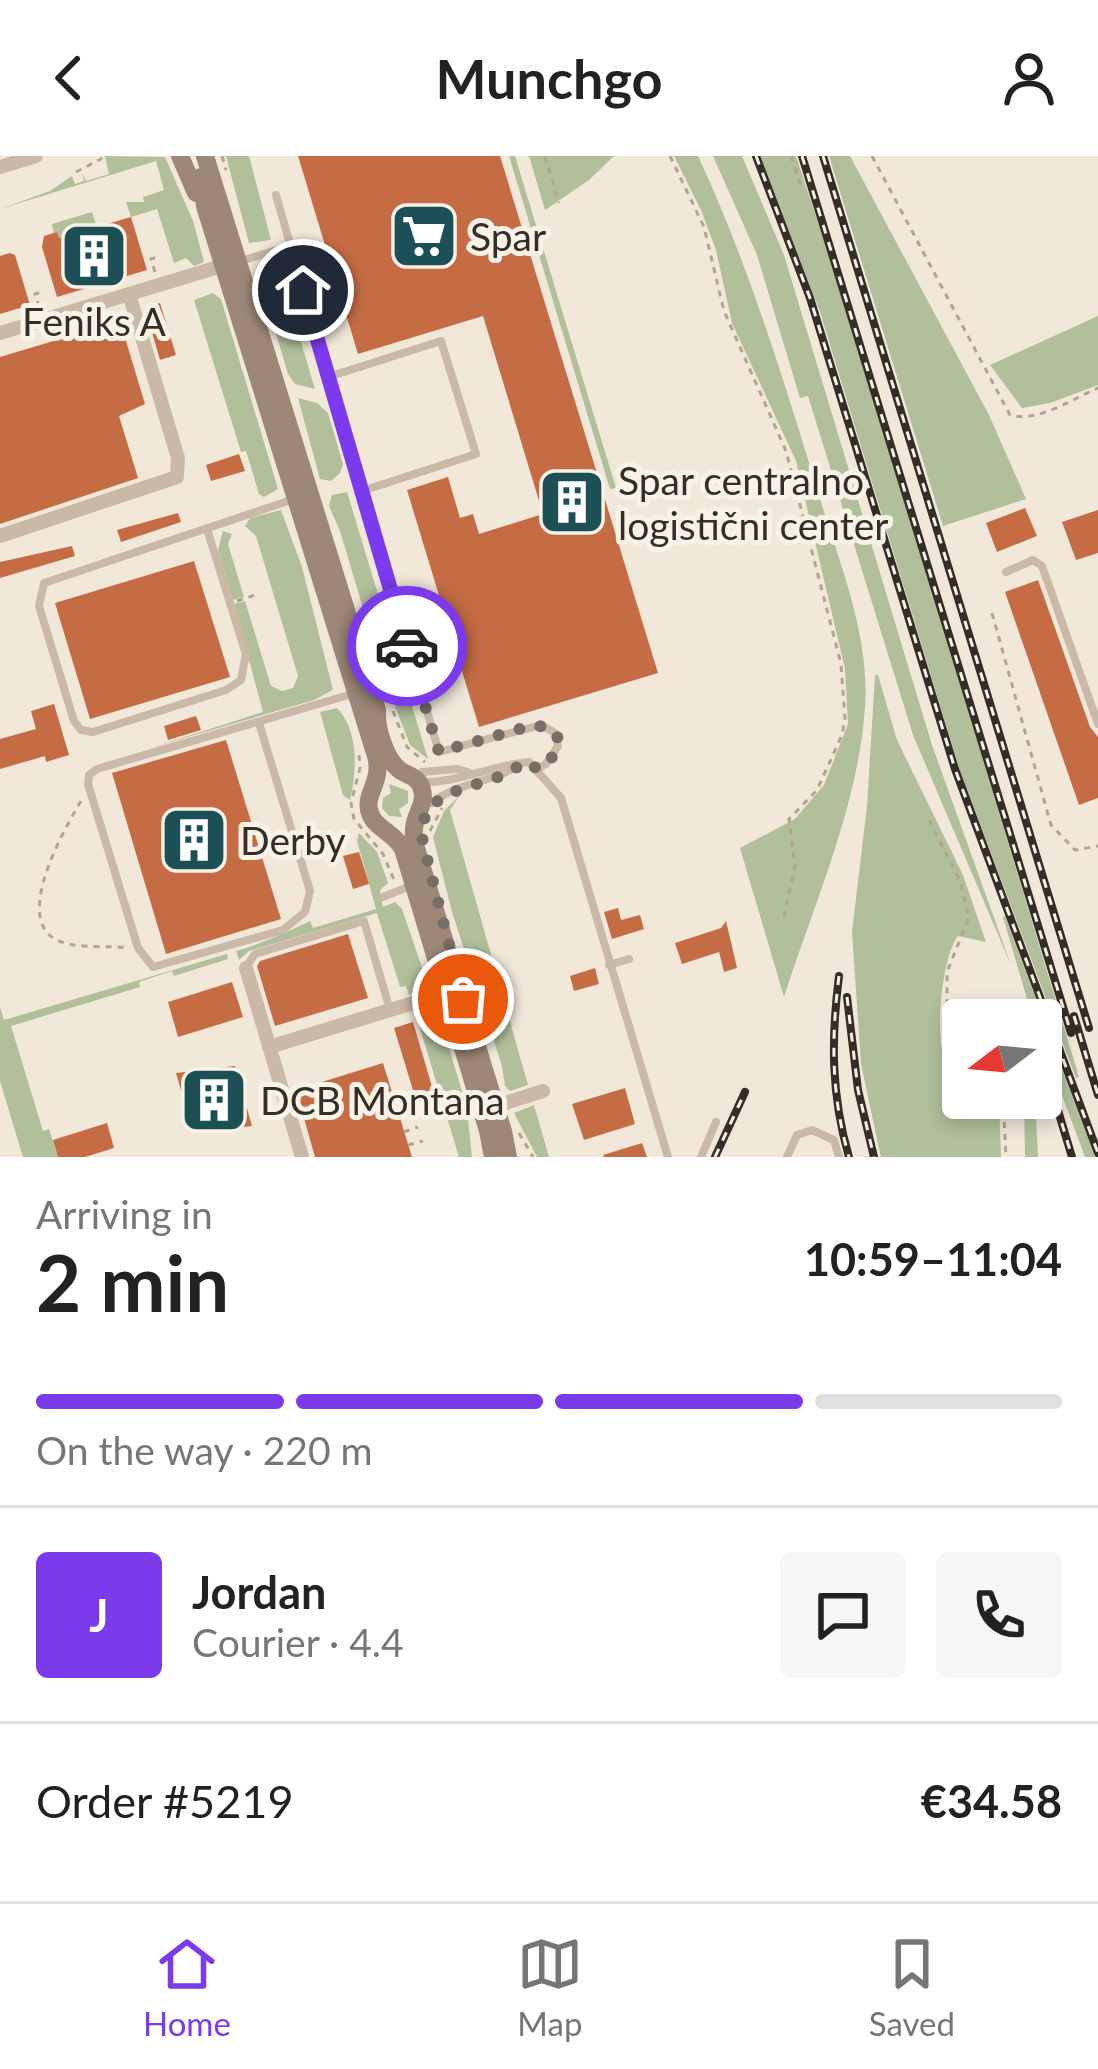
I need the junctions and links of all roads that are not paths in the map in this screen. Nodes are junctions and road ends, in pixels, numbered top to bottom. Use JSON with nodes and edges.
{"nodes":[{"id":1,"x":36,"y":156,"type":"edge"},
{"id":2,"x":180,"y":156,"type":"edge"},
{"id":3,"x":192,"y":156,"type":"edge"},
{"id":4,"x":209,"y":156,"type":"edge"},
{"id":5,"x":0,"y":167,"type":"edge"},
{"id":6,"x":276,"y":195,"type":"dead end"},
{"id":7,"x":213,"y":201,"type":"junction"},
{"id":8,"x":290,"y":246,"type":"junction"},
{"id":9,"x":232,"y":263,"type":"junction"},
{"id":10,"x":129,"y":294,"type":"junction"},
{"id":11,"x":0,"y":333,"type":"edge"},
{"id":12,"x":328,"y":376,"type":"junction"},
{"id":13,"x":362,"y":490,"type":"junction"},
{"id":14,"x":296,"y":498,"type":"junction"},
{"id":15,"x":207,"y":529,"type":"junction"},
{"id":16,"x":0,"y":536,"type":"edge"},
{"id":17,"x":1006,"y":572,"type":"dead end"},
{"id":18,"x":338,"y":635,"type":"junction"},
{"id":19,"x":352,"y":694,"type":"junction"},
{"id":20,"x":382,"y":703,"type":"junction"},
{"id":21,"x":259,"y":724,"type":"junction"},
{"id":22,"x":1098,"y":724,"type":"edge"},
{"id":23,"x":521,"y":763,"type":"junction"},
{"id":24,"x":537,"y":769,"type":"junction"},
{"id":25,"x":390,"y":772,"type":"junction"},
{"id":26,"x":425,"y":775,"type":"junction"},
{"id":27,"x":414,"y":829,"type":"junction"},
{"id":28,"x":405,"y":886,"type":"junction"},
{"id":29,"x":383,"y":897,"type":"dead end"},
{"id":30,"x":629,"y":959,"type":"dead end"},
{"id":31,"x":609,"y":965,"type":"junction"},
{"id":32,"x":246,"y":968,"type":"joint"},
{"id":33,"x":446,"y":993,"type":"junction"},
{"id":34,"x":390,"y":1010,"type":"junction"},
{"id":35,"x":269,"y":1047,"type":"junction"},
{"id":36,"x":543,"y":1091,"type":"dead end"},
{"id":37,"x":496,"y":1106,"type":"junction"},
{"id":38,"x":716,"y":1122,"type":"dead end"},
{"id":39,"x":503,"y":1131,"type":"junction"},
{"id":40,"x":838,"y":1155,"type":"edge"},
{"id":41,"x":302,"y":1157,"type":"edge"},
{"id":42,"x":504,"y":1157,"type":"edge"},
{"id":43,"x":668,"y":1157,"type":"edge"},
{"id":44,"x":701,"y":1157,"type":"edge"},
{"id":45,"x":787,"y":1157,"type":"edge"}],
"edges":[{"from":1,"to":5,"type":"street"},
{"from":2,"to":7,"type":"main road"},
{"from":3,"to":7,"type":"main road"},
{"from":4,"to":7,"type":"main road"},
{"from":6,"to":8,"type":"lane"},
{"from":7,"to":9,"type":"main road"},
{"from":8,"to":9,"type":"lane"},
{"from":8,"to":12,"type":"lane"},
{"from":9,"to":10,"type":"street"},
{"from":9,"to":14,"type":"main road"},
{"from":9,"to":20,"type":"main road"},
{"from":10,"to":11,"type":"street"},
{"from":10,"to":16,"type":"street"},
{"from":12,"to":13,"type":"lane"},
{"from":12,"to":13,"type":"lane"},
{"from":13,"to":24,"type":"lane"},
{"from":14,"to":15,"type":"lane"},
{"from":14,"to":18,"type":"main road"},
{"from":15,"to":15,"type":"lane"},
{"from":17,"to":22,"type":"lane"},
{"from":18,"to":19,"type":"main road"},
{"from":18,"to":25,"type":"main road"},
{"from":19,"to":21,"type":"lane"},
{"from":19,"to":28,"type":"main road"},
{"from":20,"to":25,"type":"main road"},
{"from":20,"to":26,"type":"main road"},
{"from":21,"to":21,"type":"lane"},
{"from":23,"to":24,"type":"lane"},
{"from":23,"to":26,"type":"lane"},
{"from":23,"to":27,"type":"lane"},
{"from":24,"to":31,"type":"lane"},
{"from":25,"to":26,"type":"main road"},
{"from":25,"to":27,"type":"main road"},
{"from":26,"to":27,"type":"main road"},
{"from":26,"to":27,"type":"main road"},
{"from":27,"to":28,"type":"main road"},
{"from":27,"to":37,"type":"main road"},
{"from":28,"to":29,"type":"lane"},
{"from":28,"to":33,"type":"main road"},
{"from":30,"to":31,"type":"lane"},
{"from":31,"to":43,"type":"lane"},
{"from":32,"to":34,"type":"lane"},
{"from":32,"to":35,"type":"street"},
{"from":33,"to":34,"type":"street"},
{"from":33,"to":39,"type":"main road"},
{"from":34,"to":35,"type":"street"},
{"from":35,"to":41,"type":"street"},
{"from":36,"to":37,"type":"street"},
{"from":37,"to":39,"type":"main road"},
{"from":38,"to":44,"type":"lane"},
{"from":39,"to":42,"type":"main road"},
{"from":40,"to":45,"type":"lane"}]}
